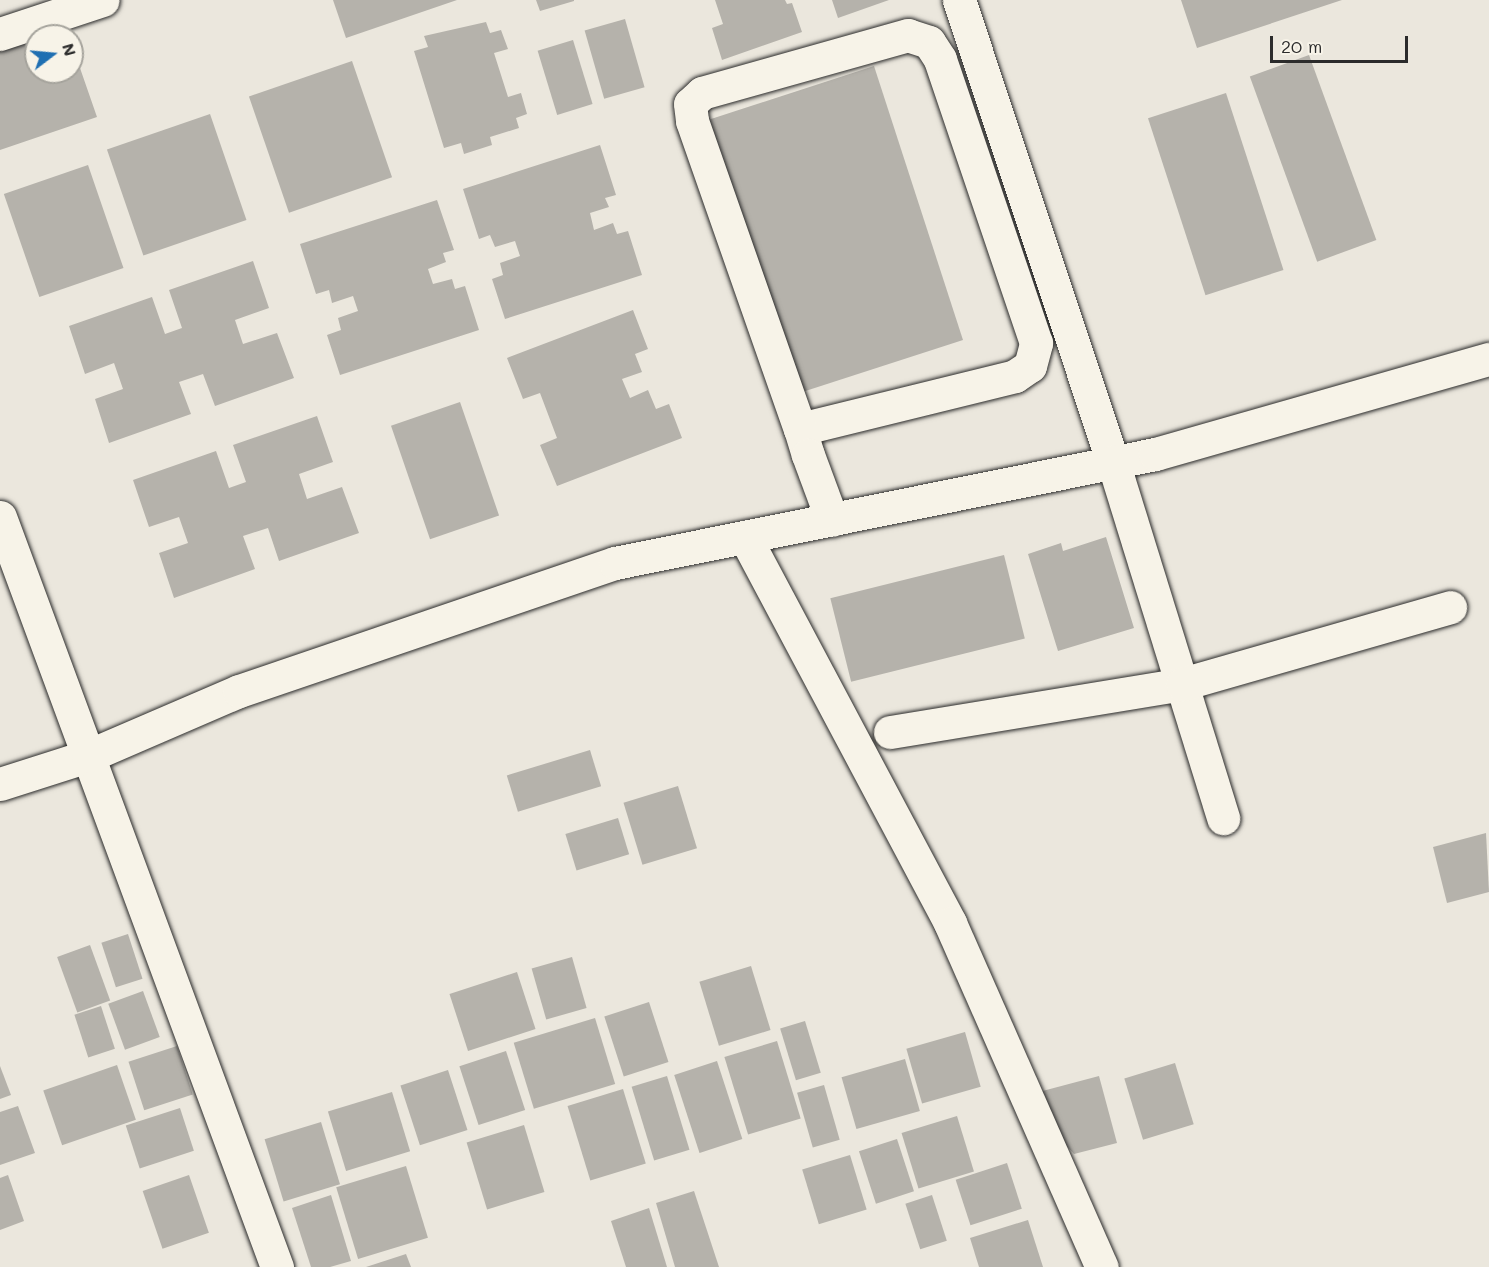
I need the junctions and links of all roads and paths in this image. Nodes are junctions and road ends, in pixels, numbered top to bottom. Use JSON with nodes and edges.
{"nodes":[{"id":1,"x":103,"y":0,"type":"edge"},
{"id":2,"x":959,"y":0,"type":"edge"},
{"id":3,"x":48,"y":9,"type":"edge"},
{"id":4,"x":0,"y":34,"type":"edge"},
{"id":5,"x":1489,"y":359,"type":"edge"},
{"id":6,"x":800,"y":429,"type":"junction"},
{"id":7,"x":1113,"y":462,"type":"junction"},
{"id":8,"x":0,"y":517,"type":"edge"},
{"id":9,"x":832,"y":520,"type":"junction"},
{"id":10,"x":745,"y":537,"type":"junction"},
{"id":11,"x":1450,"y":607,"type":"dead end"},
{"id":12,"x":1182,"y":684,"type":"junction"},
{"id":13,"x":890,"y":732,"type":"dead end"},
{"id":14,"x":88,"y":756,"type":"junction"},
{"id":15,"x":0,"y":784,"type":"edge"},
{"id":16,"x":1224,"y":818,"type":"dead end"},
{"id":17,"x":277,"y":1267,"type":"edge"},
{"id":18,"x":1102,"y":1267,"type":"edge"}],
"edges":[{"from":1,"to":3,"type":"street"},
{"from":2,"to":7,"type":"street"},
{"from":3,"to":4,"type":"street"},
{"from":5,"to":7,"type":"street"},
{"from":6,"to":6,"type":"street"},
{"from":6,"to":9,"type":"street"},
{"from":7,"to":9,"type":"street"},
{"from":7,"to":12,"type":"street"},
{"from":8,"to":14,"type":"street"},
{"from":9,"to":10,"type":"street"},
{"from":10,"to":14,"type":"street"},
{"from":10,"to":18,"type":"street"},
{"from":11,"to":12,"type":"street"},
{"from":12,"to":13,"type":"street"},
{"from":12,"to":16,"type":"street"},
{"from":14,"to":15,"type":"street"},
{"from":14,"to":17,"type":"street"}]}
